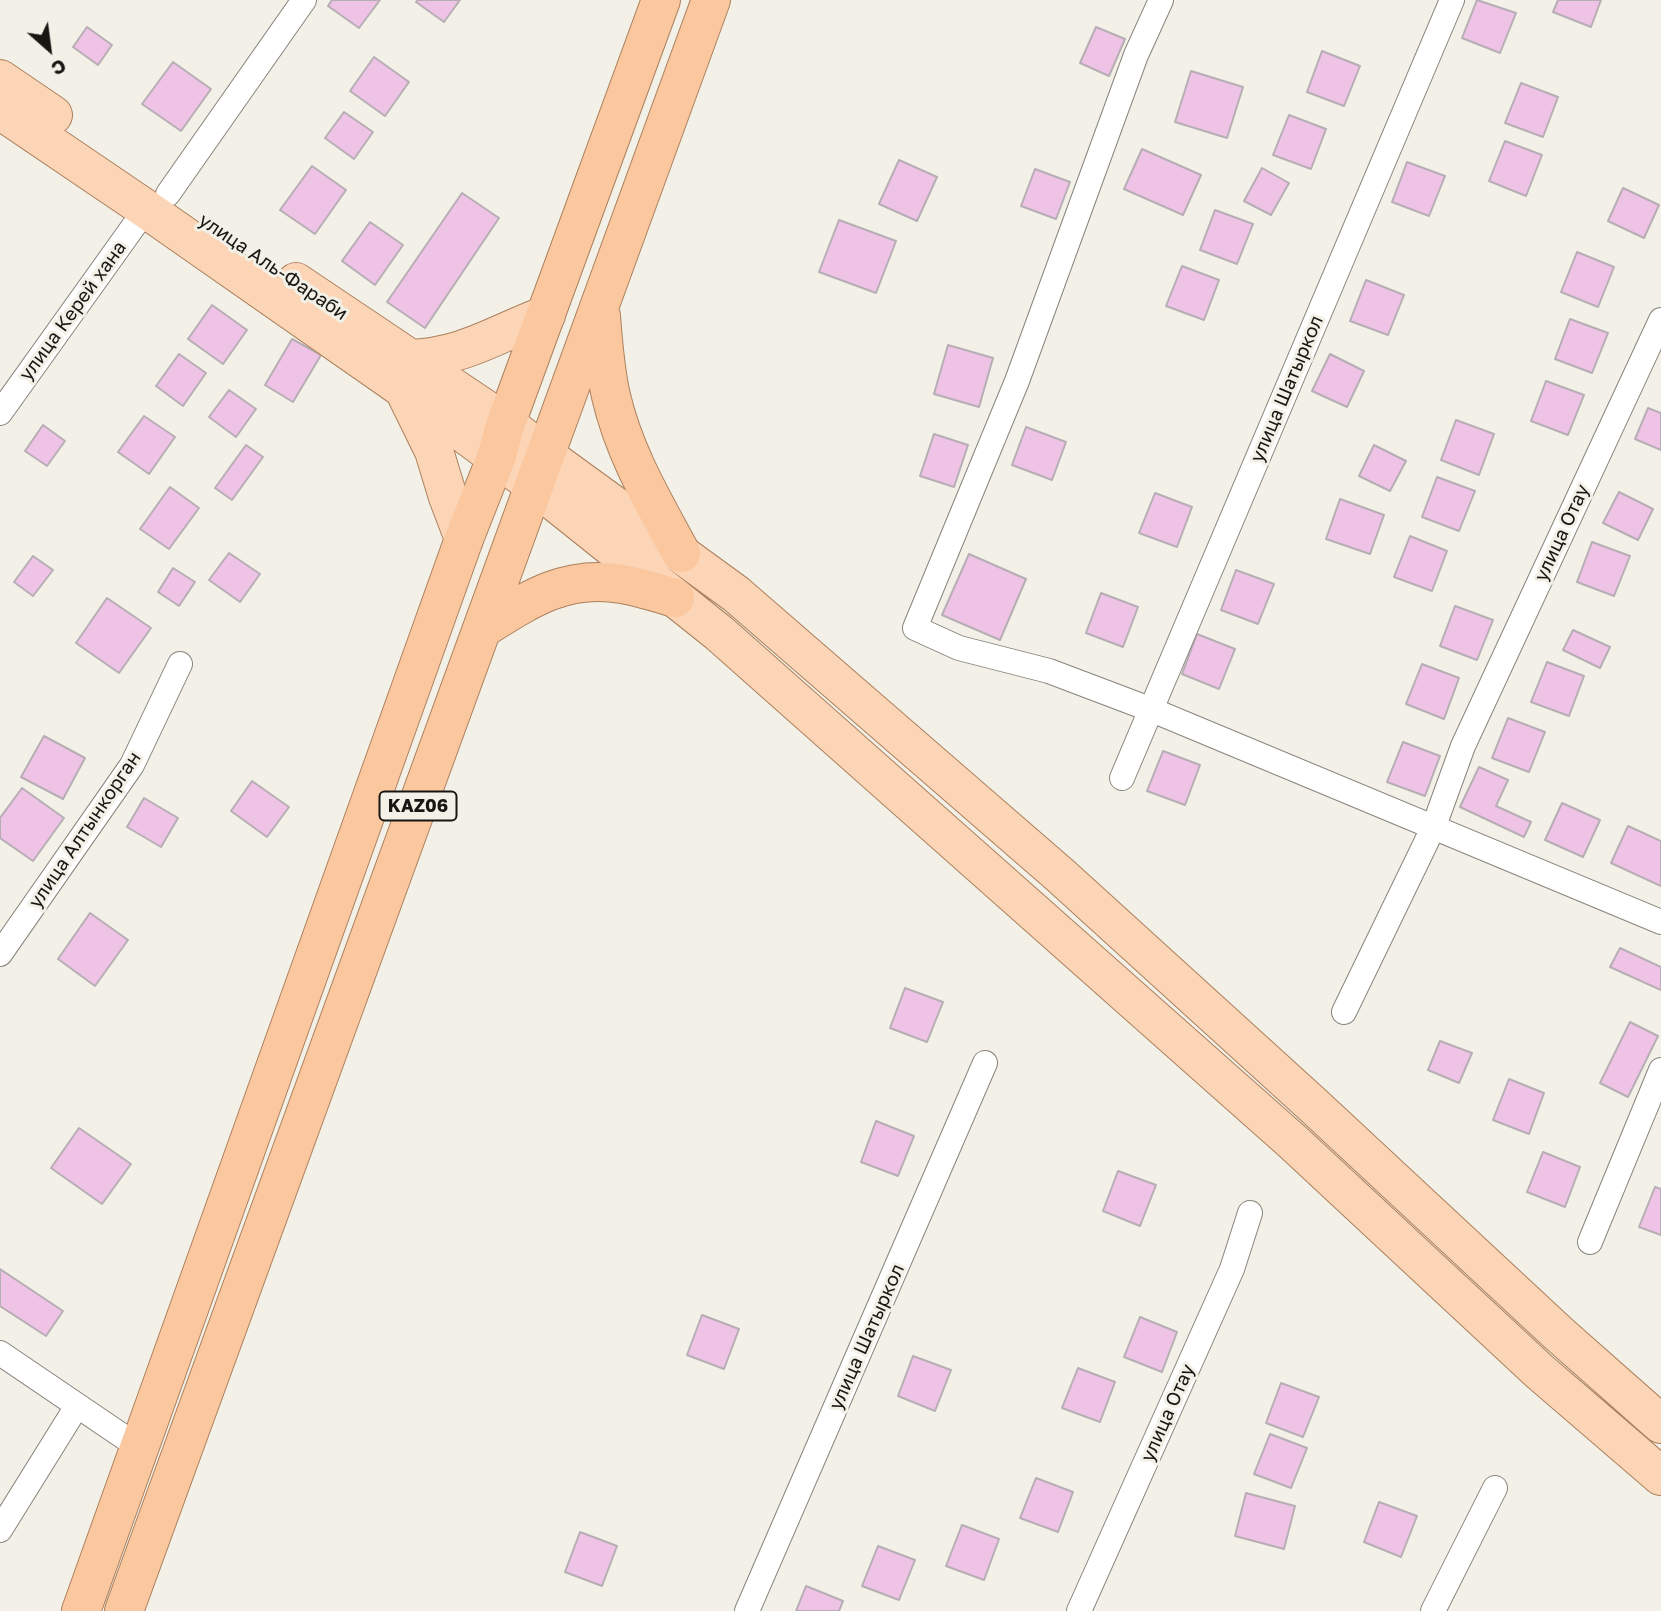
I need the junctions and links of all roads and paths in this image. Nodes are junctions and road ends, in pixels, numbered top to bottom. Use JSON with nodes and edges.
{"nodes":[{"id":1,"x":304,"y":0,"type":"edge"},
{"id":2,"x":661,"y":0,"type":"edge"},
{"id":3,"x":711,"y":0,"type":"edge"},
{"id":4,"x":1161,"y":0,"type":"edge"},
{"id":5,"x":1452,"y":0,"type":"edge"},
{"id":6,"x":0,"y":79,"type":"edge"},
{"id":7,"x":0,"y":110,"type":"edge"},
{"id":8,"x":157,"y":202,"type":"junction"},
{"id":9,"x":600,"y":305,"type":"junction"},
{"id":10,"x":546,"y":315,"type":"junction"},
{"id":11,"x":1661,"y":320,"type":"edge"},
{"id":12,"x":406,"y":374,"type":"junction"},
{"id":13,"x":0,"y":413,"type":"edge"},
{"id":14,"x":501,"y":440,"type":"junction"},
{"id":15,"x":540,"y":470,"type":"junction"},
{"id":16,"x":464,"y":539,"type":"junction"},
{"id":17,"x":681,"y":553,"type":"junction"},
{"id":18,"x":675,"y":597,"type":"junction"},
{"id":19,"x":482,"y":629,"type":"junction"},
{"id":20,"x":180,"y":664,"type":"dead end"},
{"id":21,"x":1152,"y":710,"type":"junction"},
{"id":22,"x":1122,"y":778,"type":"dead end"},
{"id":23,"x":1434,"y":826,"type":"junction"},
{"id":24,"x":1661,"y":922,"type":"edge"},
{"id":25,"x":0,"y":954,"type":"edge"},
{"id":26,"x":1344,"y":1012,"type":"dead end"},
{"id":27,"x":985,"y":1063,"type":"dead end"},
{"id":28,"x":1661,"y":1070,"type":"edge"},
{"id":29,"x":1250,"y":1213,"type":"dead end"},
{"id":30,"x":1590,"y":1242,"type":"dead end"},
{"id":31,"x":0,"y":1353,"type":"edge"},
{"id":32,"x":77,"y":1406,"type":"junction"},
{"id":33,"x":1661,"y":1424,"type":"edge"},
{"id":34,"x":140,"y":1448,"type":"junction"},
{"id":35,"x":1661,"y":1476,"type":"edge"},
{"id":36,"x":1494,"y":1488,"type":"dead end"},
{"id":37,"x":0,"y":1530,"type":"edge"},
{"id":38,"x":81,"y":1611,"type":"edge"},
{"id":39,"x":124,"y":1611,"type":"edge"},
{"id":40,"x":747,"y":1611,"type":"edge"},
{"id":41,"x":1079,"y":1611,"type":"edge"},
{"id":42,"x":1433,"y":1611,"type":"edge"}],
"edges":[{"from":1,"to":8,"type":"street","name":"улица Керей хана"},
{"from":2,"to":10,"type":"highway","number":"KАZ06"},
{"from":3,"to":9,"type":"highway","number":"KАZ06"},
{"from":4,"to":21,"type":"street"},
{"from":5,"to":21,"type":"street","name":"улица Шатыркол"},
{"from":6,"to":8,"type":"main road","name":"улица Аль-Фараби"},
{"from":7,"to":8,"type":"main road","name":"улица Аль-Фараби"},
{"from":8,"to":12,"type":"main road","name":"улица Аль-Фараби"},
{"from":8,"to":13,"type":"street","name":"улица Керей хана"},
{"from":9,"to":15,"type":"highway","number":"KАZ06"},
{"from":9,"to":17,"type":"highway"},
{"from":10,"to":12,"type":"main road"},
{"from":10,"to":14,"type":"highway","number":"KАZ06"},
{"from":11,"to":23,"type":"street","name":"улица Отау"},
{"from":12,"to":14,"type":"main road","name":"улица Аль-Фараби"},
{"from":12,"to":16,"type":"main road"},
{"from":14,"to":15,"type":"main road","name":"улица Аль-Фараби"},
{"from":14,"to":16,"type":"highway","number":"KАZ06"},
{"from":15,"to":17,"type":"main road"},
{"from":15,"to":18,"type":"main road"},
{"from":15,"to":19,"type":"highway","number":"KАZ06"},
{"from":16,"to":34,"type":"highway","number":"KАZ06"},
{"from":17,"to":33,"type":"main road"},
{"from":18,"to":19,"type":"highway"},
{"from":18,"to":35,"type":"main road"},
{"from":19,"to":39,"type":"highway","number":"KАZ06"},
{"from":20,"to":25,"type":"street","name":"улица Алтынкорган"},
{"from":21,"to":22,"type":"street","name":"улица Шатыркол"},
{"from":21,"to":23,"type":"street"},
{"from":23,"to":24,"type":"street"},
{"from":23,"to":26,"type":"street","name":"улица Отау"},
{"from":27,"to":40,"type":"street","name":"улица Шатыркол"},
{"from":28,"to":30,"type":"street"},
{"from":29,"to":41,"type":"street","name":"улица Отау"},
{"from":31,"to":32,"type":"street"},
{"from":32,"to":34,"type":"street"},
{"from":32,"to":37,"type":"street"},
{"from":34,"to":38,"type":"highway","number":"KАZ06"},
{"from":36,"to":42,"type":"street"}]}
